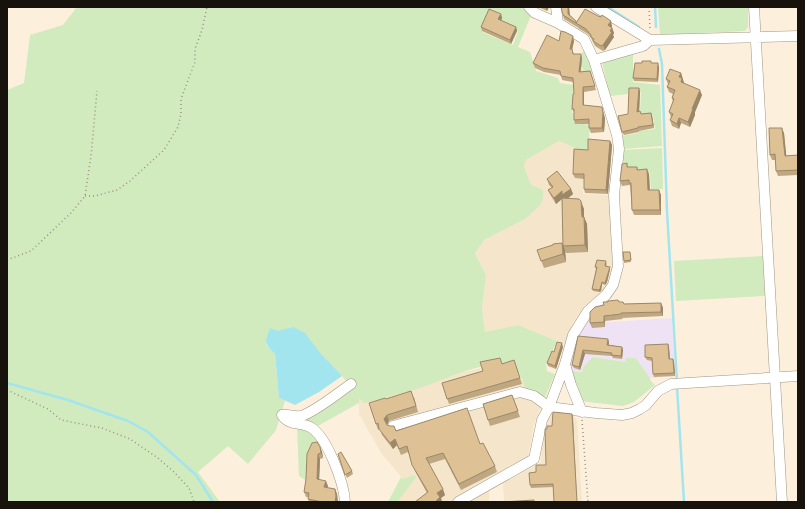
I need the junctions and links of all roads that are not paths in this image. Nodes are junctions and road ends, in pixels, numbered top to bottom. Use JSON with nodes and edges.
{"nodes":[{"id":1,"x":528,"y":7,"type":"edge"},
{"id":2,"x":556,"y":7,"type":"edge"},
{"id":3,"x":596,"y":7,"type":"edge"},
{"id":4,"x":754,"y":7,"type":"edge"},
{"id":5,"x":558,"y":23,"type":"junction"},
{"id":6,"x":798,"y":36,"type":"edge"},
{"id":7,"x":756,"y":38,"type":"junction"},
{"id":8,"x":650,"y":40,"type":"junction"},
{"id":9,"x":594,"y":60,"type":"junction"},
{"id":10,"x":565,"y":364,"type":"junction"},
{"id":11,"x":798,"y":376,"type":"edge"},
{"id":12,"x":775,"y":377,"type":"junction"},
{"id":13,"x":351,"y":384,"type":"dead end"},
{"id":14,"x":549,"y":407,"type":"junction"},
{"id":15,"x":582,"y":412,"type":"junction"},
{"id":16,"x":393,"y":426,"type":"edge"},
{"id":17,"x":345,"y":502,"type":"edge"},
{"id":18,"x":458,"y":502,"type":"edge"},
{"id":19,"x":782,"y":502,"type":"edge"}],
"edges":[{"from":1,"to":5,"type":"street"},
{"from":2,"to":5,"type":"street"},
{"from":3,"to":8,"type":"street"},
{"from":4,"to":7,"type":"street"},
{"from":5,"to":9,"type":"street"},
{"from":6,"to":7,"type":"street"},
{"from":7,"to":8,"type":"street"},
{"from":7,"to":12,"type":"street"},
{"from":8,"to":9,"type":"street"},
{"from":9,"to":10,"type":"street"},
{"from":10,"to":14,"type":"street"},
{"from":10,"to":15,"type":"street"},
{"from":11,"to":12,"type":"street"},
{"from":12,"to":15,"type":"street"},
{"from":12,"to":19,"type":"street"},
{"from":13,"to":17,"type":"street"},
{"from":14,"to":15,"type":"street"},
{"from":14,"to":16,"type":"street"},
{"from":14,"to":18,"type":"street"}]}
